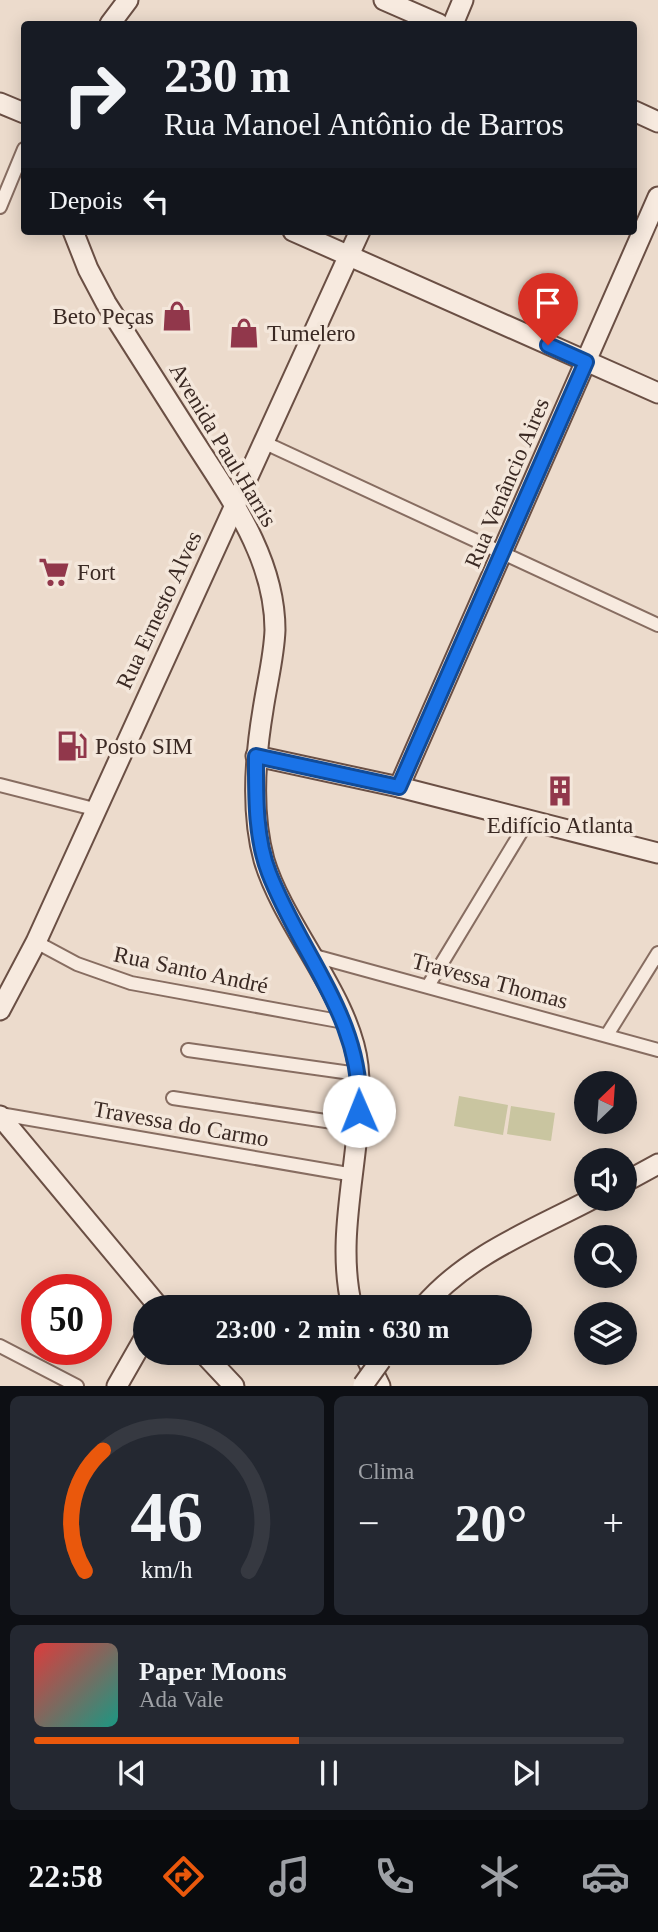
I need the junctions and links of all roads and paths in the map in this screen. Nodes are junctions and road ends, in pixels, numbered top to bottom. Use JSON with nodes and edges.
{"nodes":[{"id":1,"x":128,"y":0,"type":"edge"},
{"id":2,"x":384,"y":0,"type":"edge"},
{"id":3,"x":463,"y":0,"type":"edge"},
{"id":4,"x":112,"y":21,"type":"edge"},
{"id":5,"x":432,"y":21,"type":"edge"},
{"id":6,"x":454,"y":21,"type":"edge"},
{"id":7,"x":0,"y":103,"type":"edge"},
{"id":8,"x":21,"y":112,"type":"edge"},
{"id":9,"x":637,"y":112,"type":"edge"},
{"id":10,"x":658,"y":122,"type":"edge"},
{"id":11,"x":21,"y":156,"type":"edge"},
{"id":12,"x":658,"y":197,"type":"edge"},
{"id":13,"x":0,"y":207,"type":"edge"},
{"id":14,"x":75,"y":235,"type":"edge"},
{"id":15,"x":302,"y":235,"type":"edge"},
{"id":16,"x":358,"y":235,"type":"edge"},
{"id":17,"x":349,"y":255,"type":"junction"},
{"id":18,"x":586,"y":362,"type":"junction"},
{"id":19,"x":658,"y":393,"type":"edge"},
{"id":20,"x":262,"y":442,"type":"junction"},
{"id":21,"x":234,"y":505,"type":"junction"},
{"id":22,"x":504,"y":552,"type":"junction"},
{"id":23,"x":658,"y":625,"type":"edge"},
{"id":24,"x":256,"y":756,"type":"junction"},
{"id":25,"x":0,"y":785,"type":"edge"},
{"id":26,"x":399,"y":787,"type":"junction"},
{"id":27,"x":94,"y":809,"type":"junction"},
{"id":28,"x":529,"y":819,"type":"junction"},
{"id":29,"x":657,"y":849,"type":"edge"},
{"id":30,"x":36,"y":942,"type":"junction"},
{"id":31,"x":658,"y":953,"type":"edge"},
{"id":32,"x":311,"y":956,"type":"junction"},
{"id":33,"x":428,"y":986,"type":"junction"},
{"id":34,"x":0,"y":1010,"type":"edge"},
{"id":35,"x":344,"y":1021,"type":"junction"},
{"id":36,"x":607,"y":1035,"type":"junction"},
{"id":37,"x":188,"y":1050,"type":"dead end"},
{"id":38,"x":658,"y":1050,"type":"edge"},
{"id":39,"x":358,"y":1074,"type":"junction"},
{"id":40,"x":173,"y":1098,"type":"dead end"},
{"id":41,"x":0,"y":1115,"type":"edge"},
{"id":42,"x":359,"y":1126,"type":"junction"},
{"id":43,"x":658,"y":1164,"type":"edge"},
{"id":44,"x":354,"y":1175,"type":"junction"},
{"id":45,"x":637,"y":1175,"type":"edge"},
{"id":46,"x":574,"y":1208,"type":"edge"},
{"id":47,"x":149,"y":1295,"type":"edge"},
{"id":48,"x":349,"y":1295,"type":"edge"},
{"id":49,"x":435,"y":1295,"type":"edge"},
{"id":50,"x":0,"y":1346,"type":"edge"},
{"id":51,"x":133,"y":1358,"type":"edge"},
{"id":52,"x":214,"y":1365,"type":"edge"},
{"id":53,"x":366,"y":1365,"type":"edge"},
{"id":54,"x":379,"y":1365,"type":"edge"},
{"id":55,"x":77,"y":1386,"type":"edge"},
{"id":56,"x":117,"y":1386,"type":"edge"},
{"id":57,"x":234,"y":1386,"type":"edge"},
{"id":58,"x":368,"y":1386,"type":"edge"}],
"edges":[{"from":1,"to":4,"type":"main road"},
{"from":2,"to":5,"type":"main road"},
{"from":3,"to":6,"type":"main road"},
{"from":7,"to":8,"type":"main road"},
{"from":9,"to":10,"type":"main road"},
{"from":11,"to":13,"type":"street"},
{"from":12,"to":18,"type":"main road","name":"Rua Venâncio Aires"},
{"from":14,"to":21,"type":"main road","name":"Avenida Paul Harris"},
{"from":15,"to":17,"type":"main road"},
{"from":16,"to":17,"type":"main road","name":"Rua Ernesto Alves"},
{"from":17,"to":18,"type":"main road"},
{"from":17,"to":20,"type":"main road","name":"Rua Ernesto Alves"},
{"from":18,"to":19,"type":"main road"},
{"from":18,"to":22,"type":"main road","name":"Rua Venâncio Aires"},
{"from":20,"to":21,"type":"main road","name":"Rua Ernesto Alves"},
{"from":20,"to":22,"type":"street"},
{"from":21,"to":24,"type":"main road","name":"Avenida Paul Harris"},
{"from":21,"to":27,"type":"main road","name":"Rua Ernesto Alves"},
{"from":22,"to":23,"type":"street"},
{"from":22,"to":26,"type":"main road","name":"Rua Venâncio Aires"},
{"from":24,"to":26,"type":"main road"},
{"from":24,"to":32,"type":"main road","name":"Avenida Paul Harris"},
{"from":25,"to":27,"type":"street"},
{"from":26,"to":28,"type":"main road"},
{"from":27,"to":30,"type":"main road","name":"Rua Ernesto Alves"},
{"from":28,"to":29,"type":"main road"},
{"from":28,"to":33,"type":"street"},
{"from":30,"to":34,"type":"main road","name":"Rua Ernesto Alves"},
{"from":30,"to":35,"type":"street","name":"Rua Santo André"},
{"from":31,"to":36,"type":"street"},
{"from":32,"to":33,"type":"street","name":"Travessa Thomas"},
{"from":32,"to":35,"type":"main road","name":"Avenida Paul Harris"},
{"from":33,"to":36,"type":"street","name":"Travessa Thomas"},
{"from":35,"to":39,"type":"main road","name":"Avenida Paul Harris"},
{"from":36,"to":38,"type":"street","name":"Travessa Thomas"},
{"from":37,"to":39,"type":"street"},
{"from":39,"to":42,"type":"main road","name":"Avenida Paul Harris"},
{"from":40,"to":42,"type":"street"},
{"from":41,"to":44,"type":"street","name":"Travessa do Carmo"},
{"from":41,"to":47,"type":"main road"},
{"from":42,"to":44,"type":"main road","name":"Avenida Paul Harris"},
{"from":43,"to":45,"type":"main road"},
{"from":44,"to":48,"type":"main road","name":"Avenida Paul Harris"},
{"from":46,"to":49,"type":"main road"},
{"from":50,"to":55,"type":"street"},
{"from":51,"to":56,"type":"main road"},
{"from":52,"to":57,"type":"main road"},
{"from":53,"to":58,"type":"main road"},
{"from":54,"to":58,"type":"main road","bridge":true}]}
